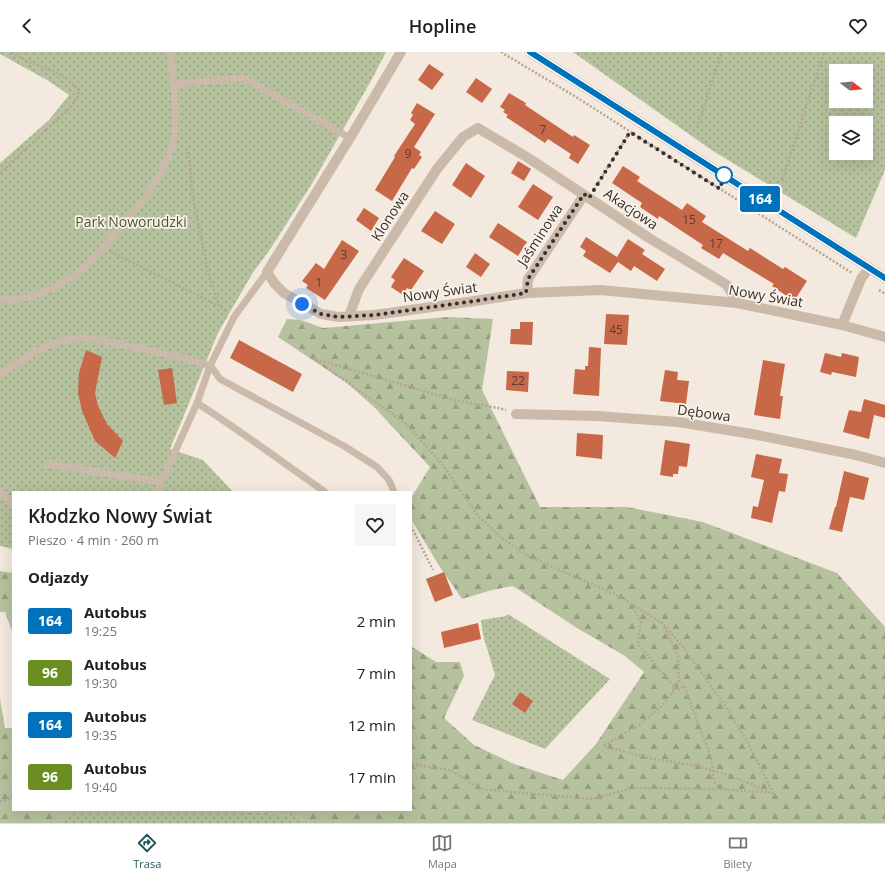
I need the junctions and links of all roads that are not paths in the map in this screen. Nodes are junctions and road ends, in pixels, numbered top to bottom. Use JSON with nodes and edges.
{"nodes":[{"id":1,"x":170,"y":52,"type":"edge"},
{"id":2,"x":401,"y":52,"type":"edge"},
{"id":3,"x":530,"y":52,"type":"edge"},
{"id":4,"x":173,"y":84,"type":"junction"},
{"id":5,"x":463,"y":137,"type":"joint"},
{"id":6,"x":350,"y":138,"type":"junction"},
{"id":7,"x":586,"y":196,"type":"junction"},
{"id":8,"x":869,"y":268,"type":"junction"},
{"id":9,"x":267,"y":272,"type":"junction"},
{"id":10,"x":885,"y":278,"type":"edge"},
{"id":11,"x":526,"y":293,"type":"junction"},
{"id":12,"x":0,"y":299,"type":"edge"},
{"id":13,"x":737,"y":303,"type":"junction"},
{"id":14,"x":349,"y":316,"type":"junction"},
{"id":15,"x":842,"y":325,"type":"junction"},
{"id":16,"x":885,"y":337,"type":"edge"},
{"id":17,"x":210,"y":366,"type":"junction"},
{"id":18,"x":0,"y":375,"type":"edge"},
{"id":19,"x":196,"y":402,"type":"junction"},
{"id":20,"x":516,"y":414,"type":"road end"},
{"id":21,"x":885,"y":463,"type":"edge"},
{"id":22,"x":47,"y":464,"type":"dead end"},
{"id":23,"x":161,"y":482,"type":"junction"},
{"id":24,"x":0,"y":491,"type":"edge"},
{"id":25,"x":157,"y":491,"type":"edge"},
{"id":26,"x":324,"y":491,"type":"edge"},
{"id":27,"x":394,"y":491,"type":"edge"},
{"id":28,"x":12,"y":505,"type":"edge"}],
"edges":[{"from":1,"to":4,"type":"lane"},
{"from":2,"to":6,"type":"street"},
{"from":3,"to":8,"type":"street"},
{"from":4,"to":6,"type":"lane"},
{"from":4,"to":12,"type":"lane"},
{"from":5,"to":7,"type":"street","name":"Akacjowa"},
{"from":5,"to":14,"type":"street","name":"Klonowa"},
{"from":6,"to":9,"type":"street"},
{"from":7,"to":11,"type":"street","name":"Jaśminowa"},
{"from":7,"to":13,"type":"street","name":"Akacjowa"},
{"from":8,"to":10,"type":"street"},
{"from":8,"to":15,"type":"street"},
{"from":9,"to":14,"type":"street","name":"Nowy Świat"},
{"from":9,"to":17,"type":"lane"},
{"from":11,"to":13,"type":"street","name":"Nowy Świat"},
{"from":11,"to":14,"type":"street","name":"Nowy Świat"},
{"from":13,"to":15,"type":"street","name":"Nowy Świat"},
{"from":15,"to":16,"type":"street","name":"Nowy Świat"},
{"from":17,"to":18,"type":"lane"},
{"from":17,"to":19,"type":"lane"},
{"from":17,"to":27,"type":"lane"},
{"from":19,"to":23,"type":"lane"},
{"from":19,"to":26,"type":"lane"},
{"from":20,"to":21,"type":"street","name":"Dębowa"},
{"from":22,"to":23,"type":"lane"},
{"from":23,"to":25,"type":"lane"},
{"from":24,"to":28,"type":"lane"}]}
